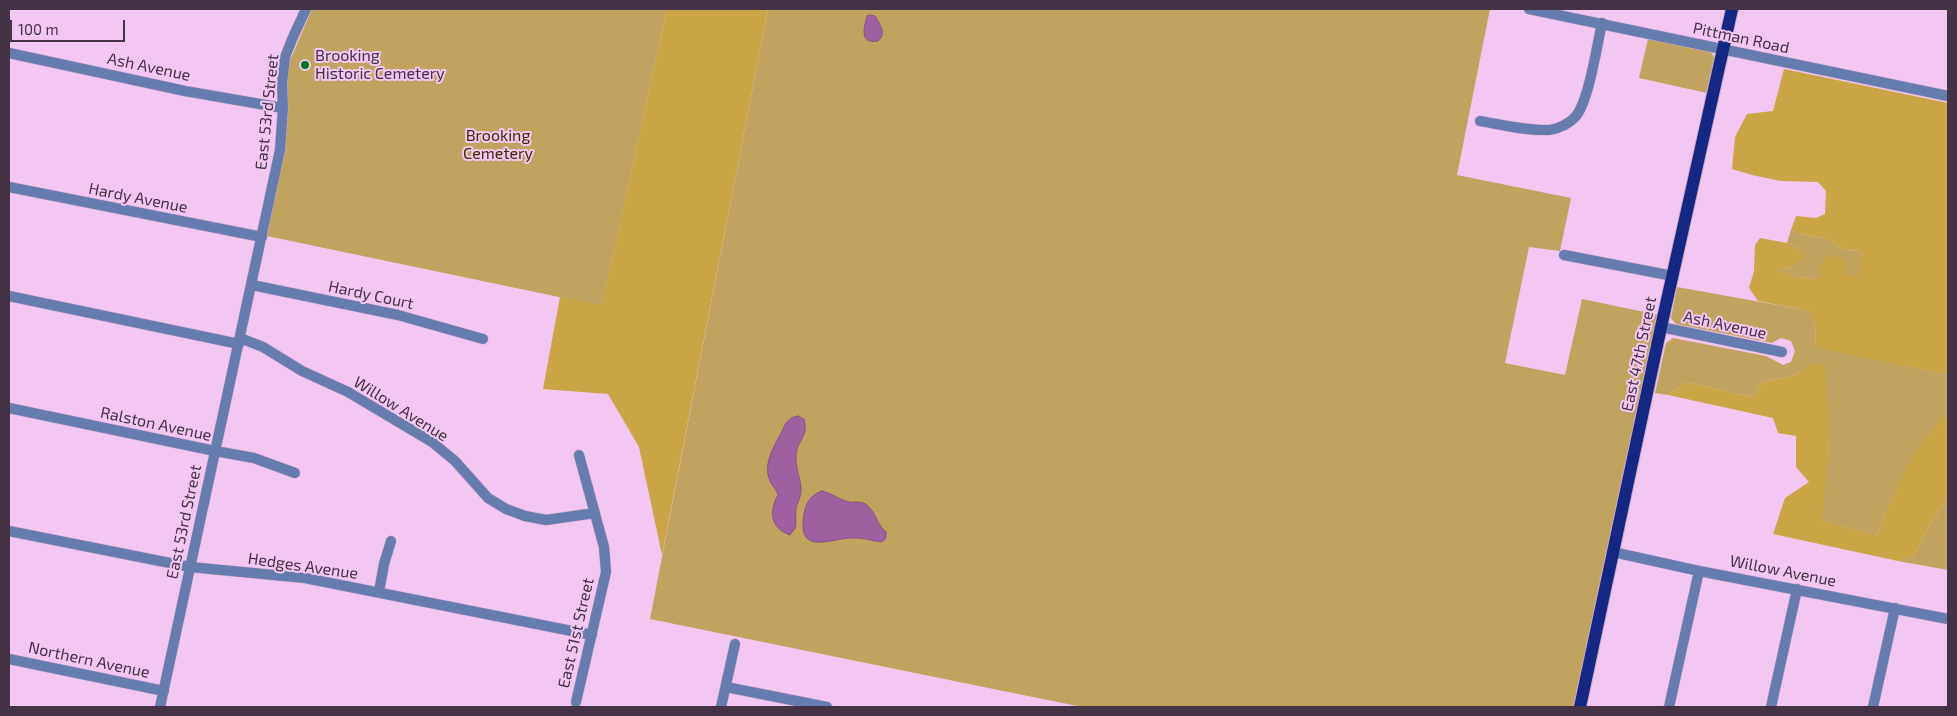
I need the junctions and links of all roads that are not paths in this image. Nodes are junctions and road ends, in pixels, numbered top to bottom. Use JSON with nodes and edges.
{"nodes":[{"id":1,"x":306,"y":9,"type":"edge"},
{"id":2,"x":1529,"y":9,"type":"edge"},
{"id":3,"x":1732,"y":9,"type":"edge"},
{"id":4,"x":1602,"y":23,"type":"junction"},
{"id":5,"x":1723,"y":50,"type":"junction"},
{"id":6,"x":9,"y":53,"type":"edge"},
{"id":7,"x":1948,"y":96,"type":"edge"},
{"id":8,"x":283,"y":108,"type":"junction"},
{"id":9,"x":1480,"y":122,"type":"dead end"},
{"id":10,"x":9,"y":187,"type":"edge"},
{"id":11,"x":262,"y":237,"type":"junction"},
{"id":12,"x":1564,"y":255,"type":"dead end"},
{"id":13,"x":1673,"y":276,"type":"junction"},
{"id":14,"x":252,"y":285,"type":"junction"},
{"id":15,"x":9,"y":296,"type":"edge"},
{"id":16,"x":1661,"y":327,"type":"junction"},
{"id":17,"x":483,"y":339,"type":"dead end"},
{"id":18,"x":240,"y":341,"type":"junction"},
{"id":19,"x":1782,"y":352,"type":"dead end"},
{"id":20,"x":9,"y":408,"type":"edge"},
{"id":21,"x":215,"y":452,"type":"junction"},
{"id":22,"x":580,"y":455,"type":"dead end"},
{"id":23,"x":295,"y":473,"type":"dead end"},
{"id":24,"x":595,"y":513,"type":"junction"},
{"id":25,"x":9,"y":531,"type":"edge"},
{"id":26,"x":391,"y":541,"type":"dead end"},
{"id":27,"x":1613,"y":552,"type":"junction"},
{"id":28,"x":190,"y":567,"type":"junction"},
{"id":29,"x":1699,"y":571,"type":"junction"},
{"id":30,"x":1797,"y":589,"type":"junction"},
{"id":31,"x":379,"y":592,"type":"junction"},
{"id":32,"x":1895,"y":608,"type":"junction"},
{"id":33,"x":1948,"y":619,"type":"edge"},
{"id":34,"x":592,"y":634,"type":"junction"},
{"id":35,"x":735,"y":644,"type":"dead end"},
{"id":36,"x":9,"y":659,"type":"edge"},
{"id":37,"x":726,"y":687,"type":"junction"},
{"id":38,"x":164,"y":691,"type":"junction"},
{"id":39,"x":576,"y":702,"type":"dead end"},
{"id":40,"x":160,"y":707,"type":"edge"},
{"id":41,"x":721,"y":707,"type":"edge"},
{"id":42,"x":827,"y":707,"type":"edge"},
{"id":43,"x":1580,"y":707,"type":"edge"},
{"id":44,"x":1669,"y":707,"type":"edge"},
{"id":45,"x":1771,"y":707,"type":"edge"},
{"id":46,"x":1873,"y":707,"type":"edge"}],
"edges":[{"from":1,"to":8,"type":"street","name":"East 53rd Street"},
{"from":2,"to":4,"type":"street","name":"Pittman Road"},
{"from":3,"to":5,"type":"main road","name":"East 47th Street"},
{"from":4,"to":5,"type":"street","name":"Pittman Road"},
{"from":4,"to":9,"type":"street"},
{"from":5,"to":7,"type":"street","name":"Pittman Road"},
{"from":5,"to":13,"type":"main road","name":"East 47th Street"},
{"from":6,"to":8,"type":"street","name":"Ash Avenue"},
{"from":8,"to":11,"type":"street","name":"East 53rd Street"},
{"from":10,"to":11,"type":"street","name":"Hardy Avenue"},
{"from":11,"to":14,"type":"street","name":"East 53rd Street"},
{"from":12,"to":13,"type":"street"},
{"from":13,"to":16,"type":"main road","name":"East 47th Street"},
{"from":14,"to":17,"type":"street","name":"Hardy Court"},
{"from":14,"to":18,"type":"street","name":"East 53rd Street"},
{"from":15,"to":18,"type":"street","name":"Willow Avenue"},
{"from":16,"to":19,"type":"street","name":"Ash Avenue"},
{"from":16,"to":27,"type":"main road","name":"East 47th Street"},
{"from":18,"to":21,"type":"street","name":"East 53rd Street"},
{"from":18,"to":24,"type":"street","name":"Willow Avenue"},
{"from":20,"to":21,"type":"street","name":"Ralston Avenue"},
{"from":21,"to":23,"type":"street","name":"Ralston Avenue"},
{"from":21,"to":28,"type":"street","name":"East 53rd Street"},
{"from":22,"to":24,"type":"street","name":"East 51st Street"},
{"from":24,"to":34,"type":"street","name":"East 51st Street"},
{"from":25,"to":28,"type":"street","name":"Hedges Avenue"},
{"from":26,"to":31,"type":"street"},
{"from":27,"to":29,"type":"street","name":"Willow Avenue"},
{"from":27,"to":43,"type":"main road","name":"East 47th Street"},
{"from":28,"to":31,"type":"street","name":"Hedges Avenue"},
{"from":28,"to":38,"type":"street","name":"East 53rd Street"},
{"from":29,"to":30,"type":"street","name":"Willow Avenue"},
{"from":29,"to":44,"type":"street"},
{"from":30,"to":32,"type":"street","name":"Willow Avenue"},
{"from":30,"to":45,"type":"street"},
{"from":31,"to":34,"type":"street","name":"Hedges Avenue"},
{"from":32,"to":33,"type":"street","name":"Willow Avenue"},
{"from":32,"to":46,"type":"street"},
{"from":34,"to":39,"type":"street","name":"East 51st Street"},
{"from":35,"to":37,"type":"street"},
{"from":36,"to":38,"type":"street","name":"Northern Avenue"},
{"from":37,"to":41,"type":"street"},
{"from":37,"to":42,"type":"street"},
{"from":38,"to":40,"type":"street","name":"East 53rd Street"}]}
